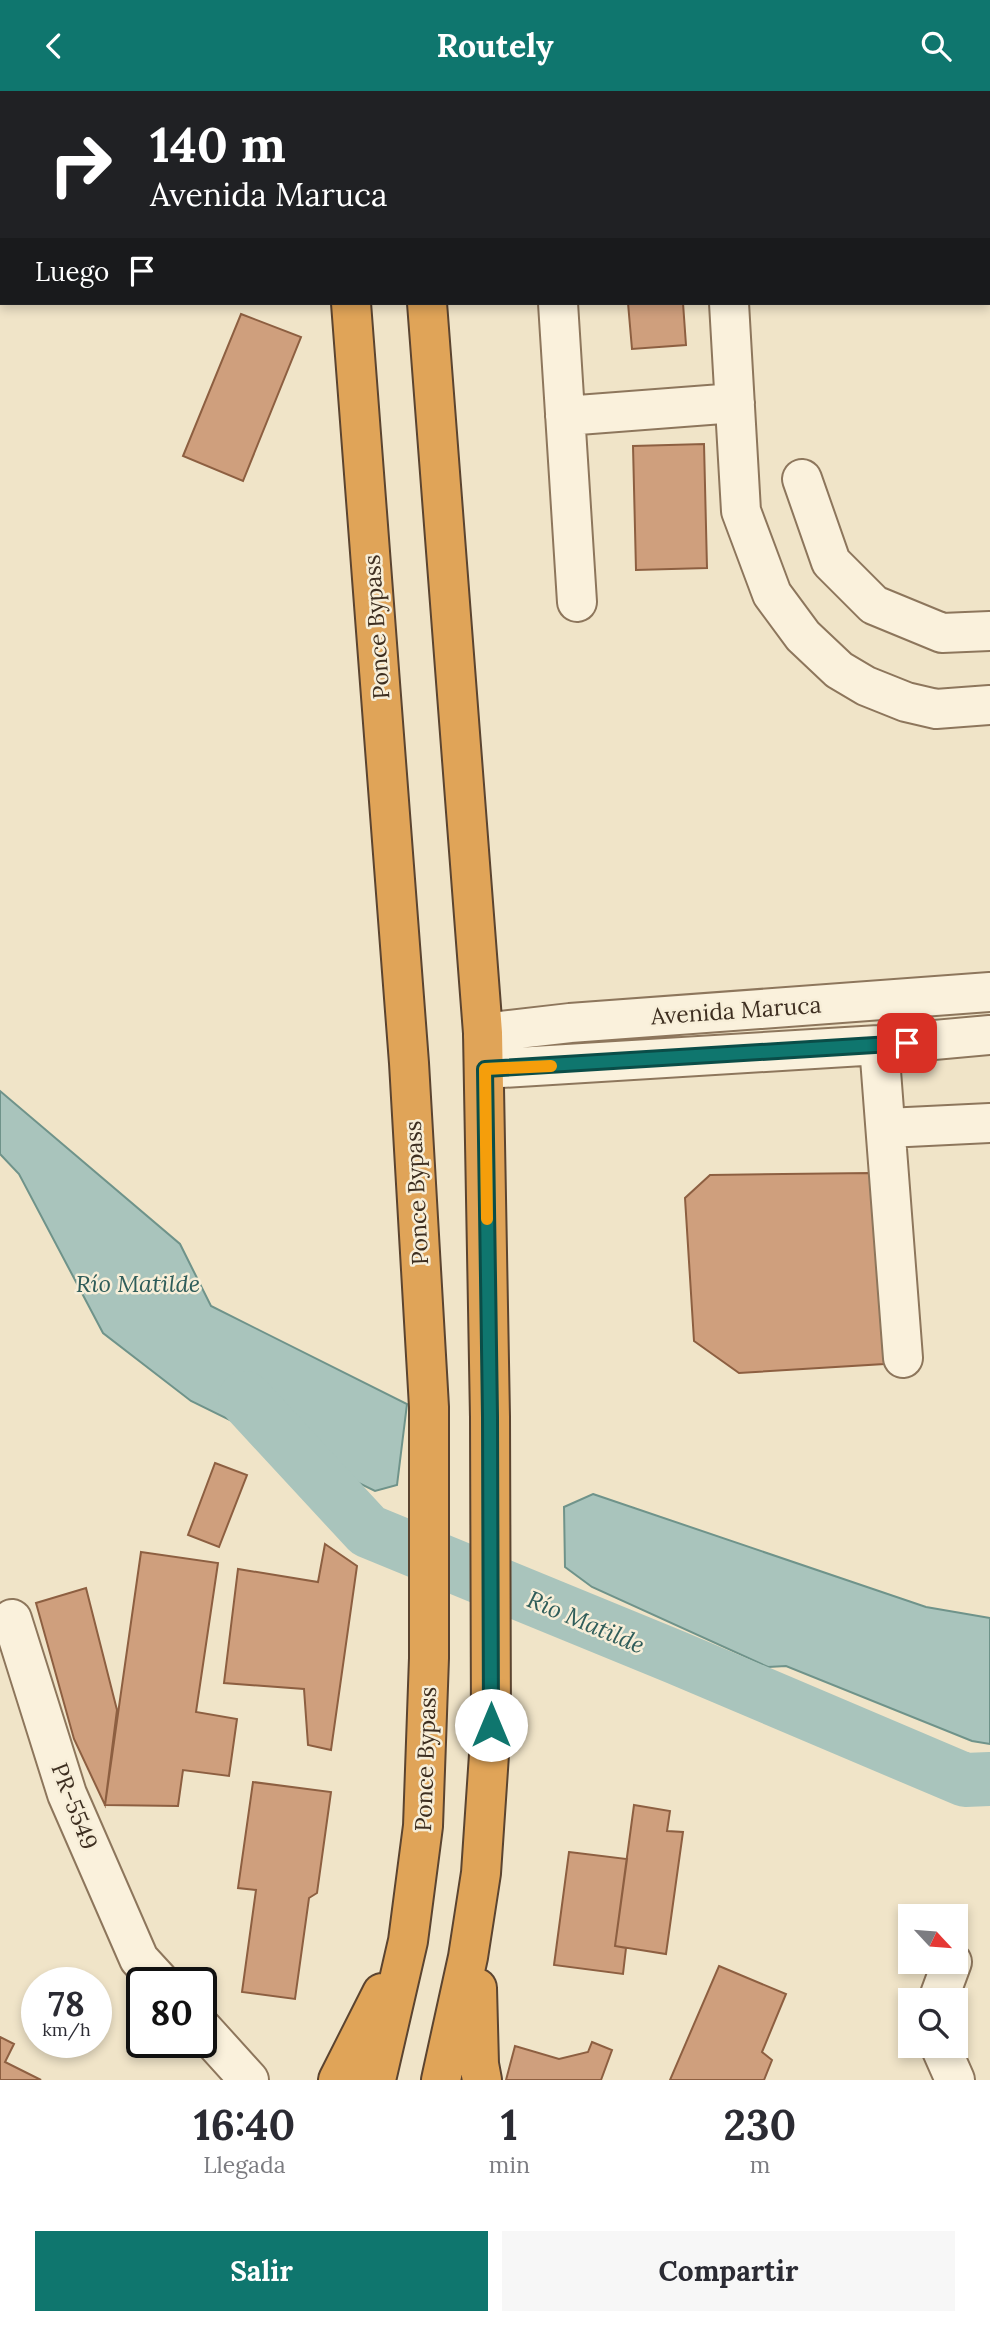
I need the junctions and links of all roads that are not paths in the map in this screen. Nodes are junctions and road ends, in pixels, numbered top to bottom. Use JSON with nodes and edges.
{"nodes":[{"id":1,"x":351,"y":305,"type":"edge"},
{"id":2,"x":428,"y":305,"type":"edge"},
{"id":3,"x":558,"y":305,"type":"edge"},
{"id":4,"x":729,"y":305,"type":"edge"},
{"id":5,"x":735,"y":403,"type":"junction"},
{"id":6,"x":565,"y":416,"type":"junction"},
{"id":7,"x":802,"y":479,"type":"dead end"},
{"id":8,"x":577,"y":602,"type":"dead end"},
{"id":9,"x":990,"y":631,"type":"edge"},
{"id":10,"x":990,"y":705,"type":"edge"},
{"id":11,"x":990,"y":992,"type":"edge"},
{"id":12,"x":990,"y":1035,"type":"edge"},
{"id":13,"x":879,"y":1045,"type":"junction"},
{"id":14,"x":484,"y":1051,"type":"junction"},
{"id":15,"x":990,"y":1123,"type":"edge"},
{"id":16,"x":887,"y":1128,"type":"junction"},
{"id":17,"x":903,"y":1358,"type":"dead end"},
{"id":18,"x":12,"y":1619,"type":"dead end"},
{"id":19,"x":475,"y":1911,"type":"junction"},
{"id":20,"x":408,"y":1941,"type":"junction"},
{"id":21,"x":146,"y":1967,"type":"edge"},
{"id":22,"x":217,"y":2045,"type":"edge"},
{"id":23,"x":945,"y":2058,"type":"edge"},
{"id":24,"x":249,"y":2080,"type":"edge"},
{"id":25,"x":338,"y":2080,"type":"edge"},
{"id":26,"x":376,"y":2080,"type":"edge"},
{"id":27,"x":441,"y":2080,"type":"edge"},
{"id":28,"x":482,"y":2080,"type":"edge"},
{"id":29,"x":955,"y":2080,"type":"edge"}],
"edges":[{"from":1,"to":20,"type":"highway","name":"Ponce Bypass"},
{"from":2,"to":14,"type":"highway"},
{"from":3,"to":6,"type":"street"},
{"from":4,"to":5,"type":"street"},
{"from":5,"to":6,"type":"street"},
{"from":5,"to":10,"type":"street"},
{"from":6,"to":8,"type":"street"},
{"from":7,"to":9,"type":"street"},
{"from":11,"to":14,"type":"street","name":"Avenida Maruca"},
{"from":12,"to":13,"type":"street","name":"Avenida Maruca"},
{"from":13,"to":14,"type":"street","name":"Avenida Maruca"},
{"from":13,"to":16,"type":"street"},
{"from":14,"to":19,"type":"highway"},
{"from":15,"to":16,"type":"street"},
{"from":16,"to":17,"type":"street"},
{"from":18,"to":21,"type":"street","name":"PR-5549"},
{"from":19,"to":27,"type":"highway"},
{"from":19,"to":28,"type":"highway"},
{"from":20,"to":25,"type":"highway"},
{"from":20,"to":26,"type":"highway","name":"Ponce Bypass"},
{"from":22,"to":24,"type":"street"},
{"from":23,"to":29,"type":"street"}]}
